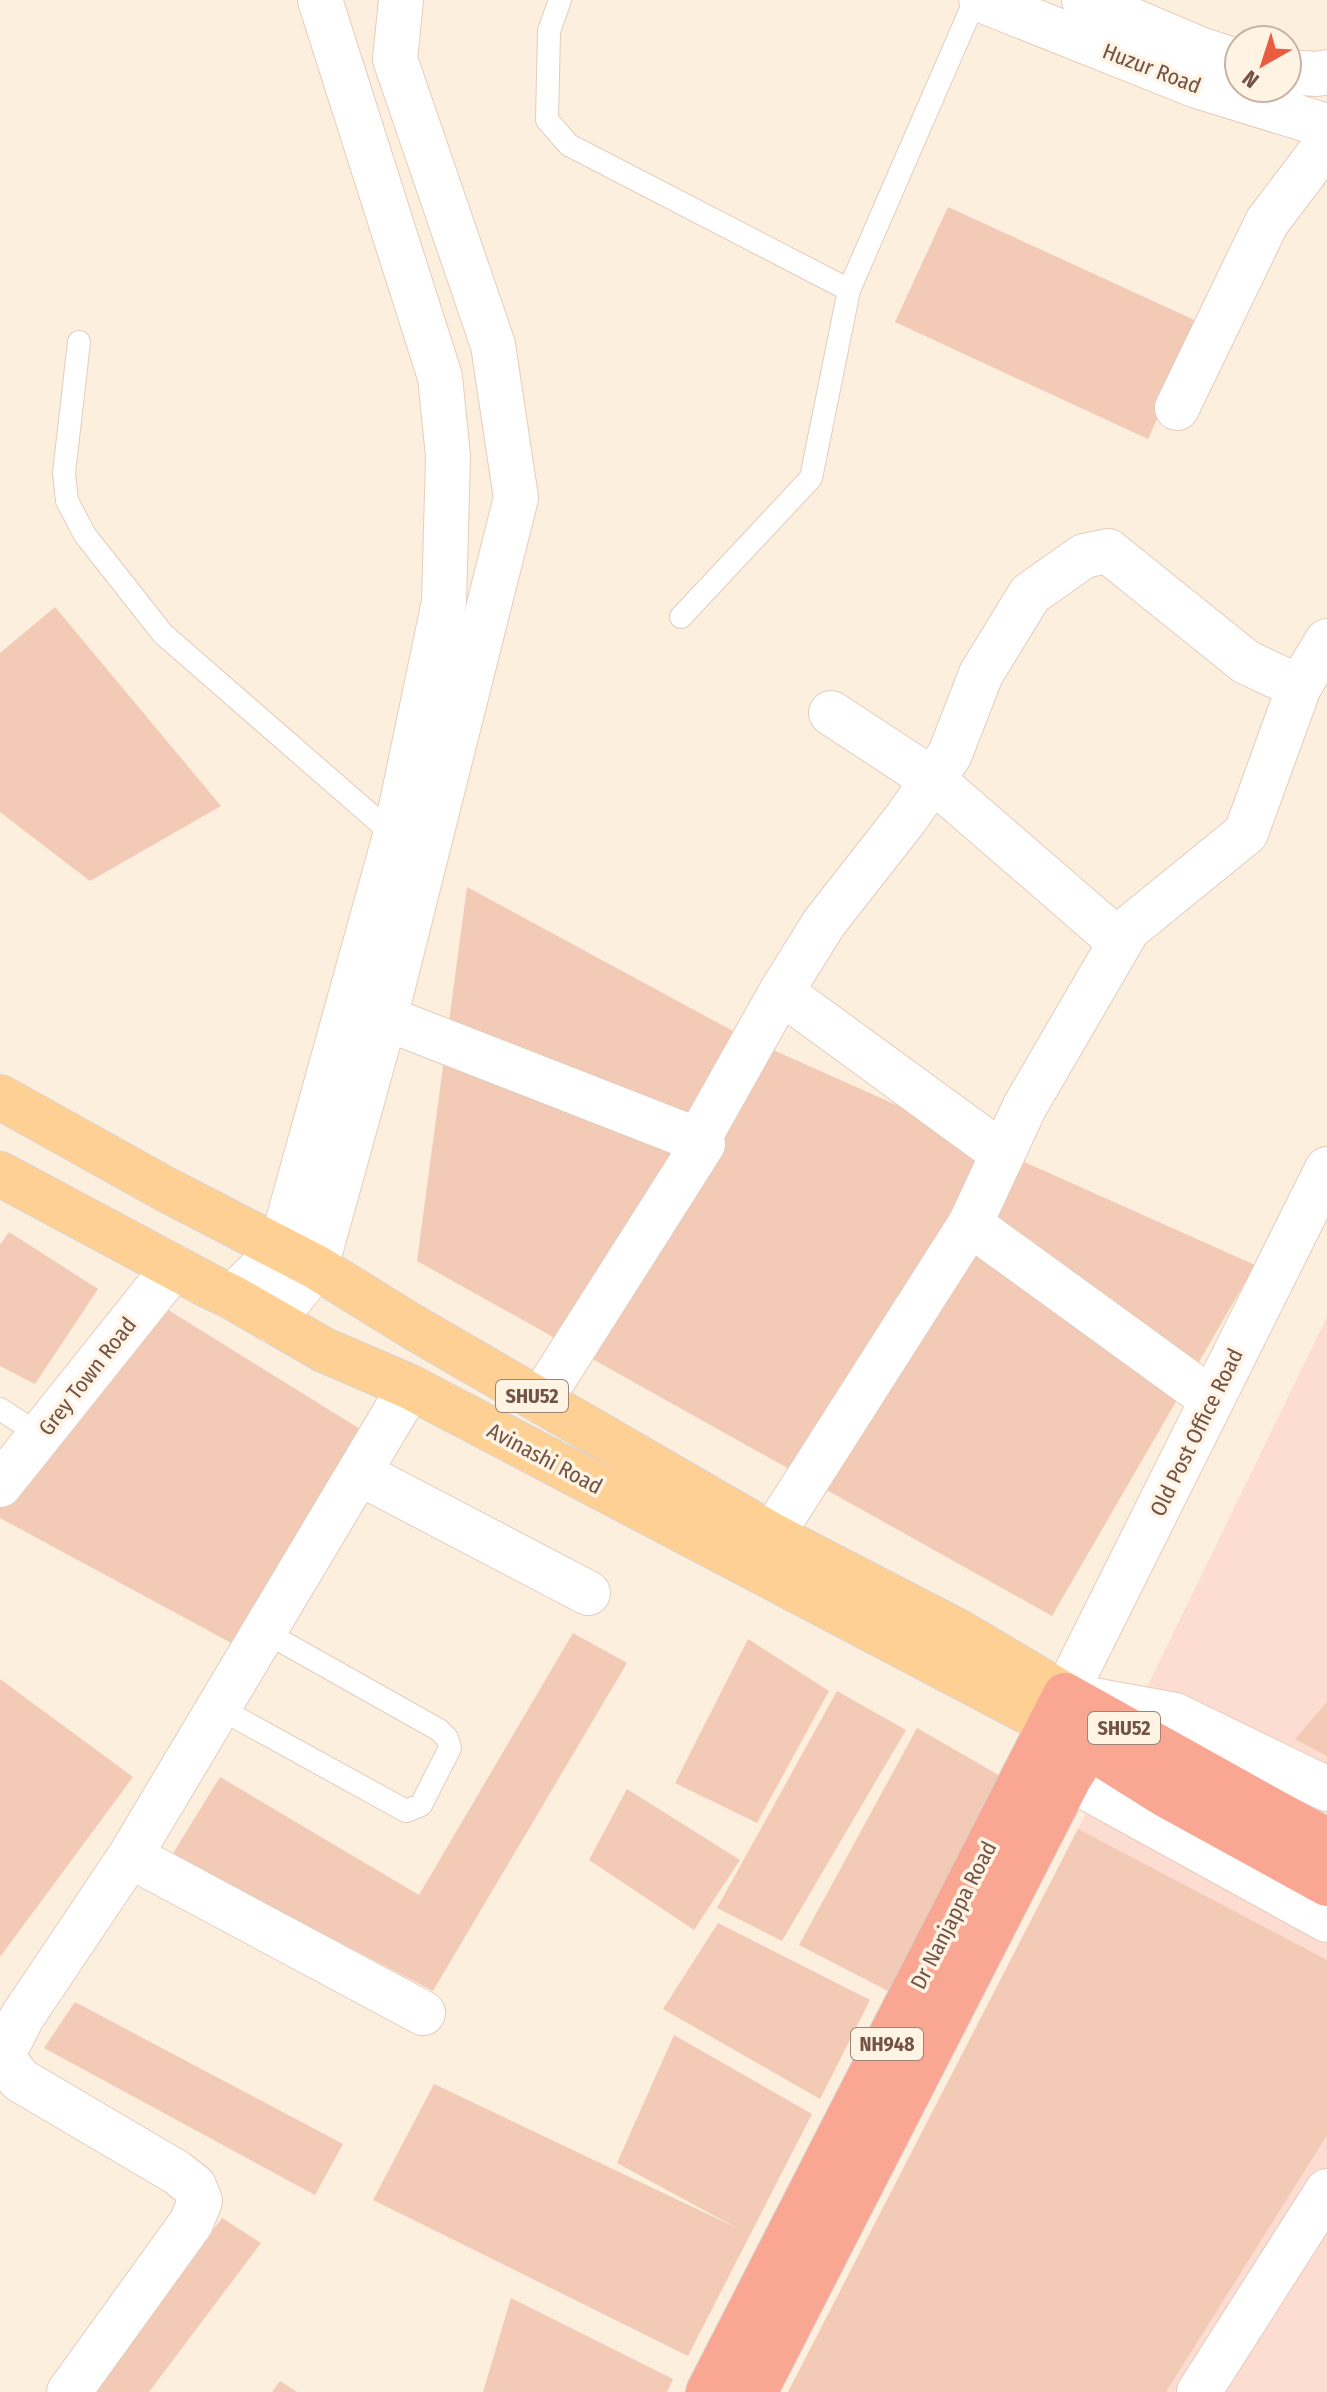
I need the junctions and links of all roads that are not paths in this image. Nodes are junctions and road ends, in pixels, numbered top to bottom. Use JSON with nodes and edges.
{"nodes":[{"id":1,"x":320,"y":0,"type":"edge"},
{"id":2,"x":382,"y":0,"type":"edge"},
{"id":3,"x":401,"y":0,"type":"edge"},
{"id":4,"x":560,"y":0,"type":"edge"},
{"id":5,"x":978,"y":0,"type":"edge"},
{"id":6,"x":1084,"y":0,"type":"edge"},
{"id":7,"x":1220,"y":56,"type":"edge"},
{"id":8,"x":395,"y":59,"type":"junction"},
{"id":9,"x":1327,"y":72,"type":"edge"},
{"id":10,"x":1303,"y":73,"type":"edge"},
{"id":11,"x":1327,"y":126,"type":"edge"},
{"id":12,"x":1327,"y":143,"type":"edge"},
{"id":13,"x":849,"y":290,"type":"junction"},
{"id":14,"x":79,"y":342,"type":"dead end"},
{"id":15,"x":1177,"y":408,"type":"dead end"},
{"id":16,"x":681,"y":617,"type":"dead end"},
{"id":17,"x":1327,"y":641,"type":"edge"},
{"id":18,"x":1299,"y":687,"type":"junction"},
{"id":19,"x":831,"y":713,"type":"dead end"},
{"id":20,"x":933,"y":780,"type":"junction"},
{"id":21,"x":395,"y":836,"type":"junction"},
{"id":22,"x":1120,"y":942,"type":"junction"},
{"id":23,"x":781,"y":992,"type":"junction"},
{"id":24,"x":385,"y":1018,"type":"junction"},
{"id":25,"x":0,"y":1097,"type":"edge"},
{"id":26,"x":703,"y":1144,"type":"dead end"},
{"id":27,"x":1003,"y":1154,"type":"junction"},
{"id":28,"x":1327,"y":1169,"type":"edge"},
{"id":29,"x":0,"y":1174,"type":"edge"},
{"id":30,"x":970,"y":1224,"type":"junction"},
{"id":31,"x":298,"y":1259,"type":"junction"},
{"id":32,"x":174,"y":1267,"type":"junction"},
{"id":33,"x":232,"y":1297,"type":"junction"},
{"id":34,"x":273,"y":1321,"type":"junction"},
{"id":35,"x":410,"y":1387,"type":"junction"},
{"id":36,"x":1211,"y":1399,"type":"junction"},
{"id":37,"x":540,"y":1401,"type":"junction"},
{"id":38,"x":0,"y":1409,"type":"edge"},
{"id":39,"x":40,"y":1435,"type":"junction"},
{"id":40,"x":359,"y":1473,"type":"junction"},
{"id":41,"x":0,"y":1485,"type":"edge"},
{"id":42,"x":772,"y":1535,"type":"junction"},
{"id":43,"x":588,"y":1593,"type":"dead end"},
{"id":44,"x":265,"y":1632,"type":"junction"},
{"id":45,"x":219,"y":1708,"type":"junction"},
{"id":46,"x":1062,"y":1740,"type":"junction"},
{"id":47,"x":1174,"y":1779,"type":"junction"},
{"id":48,"x":1327,"y":1789,"type":"edge"},
{"id":49,"x":1327,"y":1841,"type":"edge"},
{"id":50,"x":130,"y":1856,"type":"junction"},
{"id":51,"x":1327,"y":1884,"type":"edge"},
{"id":52,"x":1327,"y":1920,"type":"edge"},
{"id":53,"x":423,"y":2013,"type":"dead end"},
{"id":54,"x":1,"y":2058,"type":"edge"},
{"id":55,"x":1327,"y":2191,"type":"edge"},
{"id":56,"x":69,"y":2392,"type":"edge"},
{"id":57,"x":708,"y":2392,"type":"edge"},
{"id":58,"x":755,"y":2392,"type":"edge"},
{"id":59,"x":1199,"y":2392,"type":"edge"}],
"edges":[{"from":1,"to":21,"type":"street"},
{"from":2,"to":8,"type":"street"},
{"from":3,"to":8,"type":"street"},
{"from":4,"to":13,"type":"lane"},
{"from":5,"to":11,"type":"street","name":"Huzur Road"},
{"from":5,"to":13,"type":"lane"},
{"from":6,"to":7,"type":"street","name":"Huzur Road"},
{"from":8,"to":24,"type":"street"},
{"from":9,"to":10,"type":"street"},
{"from":12,"to":15,"type":"street"},
{"from":13,"to":16,"type":"lane"},
{"from":14,"to":21,"type":"lane"},
{"from":17,"to":18,"type":"street"},
{"from":18,"to":20,"type":"street"},
{"from":18,"to":22,"type":"street"},
{"from":19,"to":20,"type":"street"},
{"from":20,"to":22,"type":"street"},
{"from":20,"to":23,"type":"street"},
{"from":21,"to":31,"type":"street"},
{"from":22,"to":27,"type":"street"},
{"from":23,"to":24,"type":"street"},
{"from":23,"to":27,"type":"street"},
{"from":24,"to":31,"type":"street"},
{"from":25,"to":31,"type":"main road","name":"Avinashi Road","number":"SHU52"},
{"from":26,"to":37,"type":"street"},
{"from":27,"to":30,"type":"street"},
{"from":28,"to":36,"type":"street","name":"Old Post Office Road"},
{"from":29,"to":32,"type":"main road","name":"Avinashi Road","number":"SHU52"},
{"from":30,"to":36,"type":"street"},
{"from":30,"to":42,"type":"street"},
{"from":31,"to":33,"type":"street"},
{"from":31,"to":34,"type":"street"},
{"from":31,"to":37,"type":"main road","name":"Avinashi Road","number":"SHU52"},
{"from":32,"to":33,"type":"main road","name":"Avinashi Road","number":"SHU52"},
{"from":32,"to":39,"type":"street","name":"Grey Town Road"},
{"from":33,"to":34,"type":"main road","name":"Avinashi Road","number":"SHU52"},
{"from":34,"to":35,"type":"main road","name":"Avinashi Road","number":"SHU52"},
{"from":35,"to":40,"type":"street"},
{"from":35,"to":46,"type":"main road","name":"Avinashi Road","number":"SHU52"},
{"from":36,"to":46,"type":"street","name":"Old Post Office Road"},
{"from":37,"to":42,"type":"main road","name":"Avinashi Road","number":"SHU52"},
{"from":38,"to":39,"type":"lane"},
{"from":39,"to":41,"type":"street","name":"Grey Town Road"},
{"from":40,"to":43,"type":"street"},
{"from":40,"to":44,"type":"street"},
{"from":42,"to":46,"type":"main road","name":"Avinashi Road","number":"SHU52"},
{"from":44,"to":45,"type":"street"},
{"from":44,"to":45,"type":"lane"},
{"from":45,"to":50,"type":"street"},
{"from":46,"to":47,"type":"highway"},
{"from":46,"to":47,"type":"highway","number":"SHU52"},
{"from":46,"to":48,"type":"street"},
{"from":46,"to":52,"type":"street"},
{"from":46,"to":57,"type":"highway","name":"Dr Nanjappa Road","number":"NH948"},
{"from":46,"to":58,"type":"highway","name":"Dr Nanjappa Road","number":"NH948"},
{"from":47,"to":49,"type":"highway"},
{"from":47,"to":51,"type":"highway"},
{"from":50,"to":53,"type":"street"},
{"from":50,"to":54,"type":"street"},
{"from":54,"to":56,"type":"street"},
{"from":55,"to":59,"type":"street"}]}
